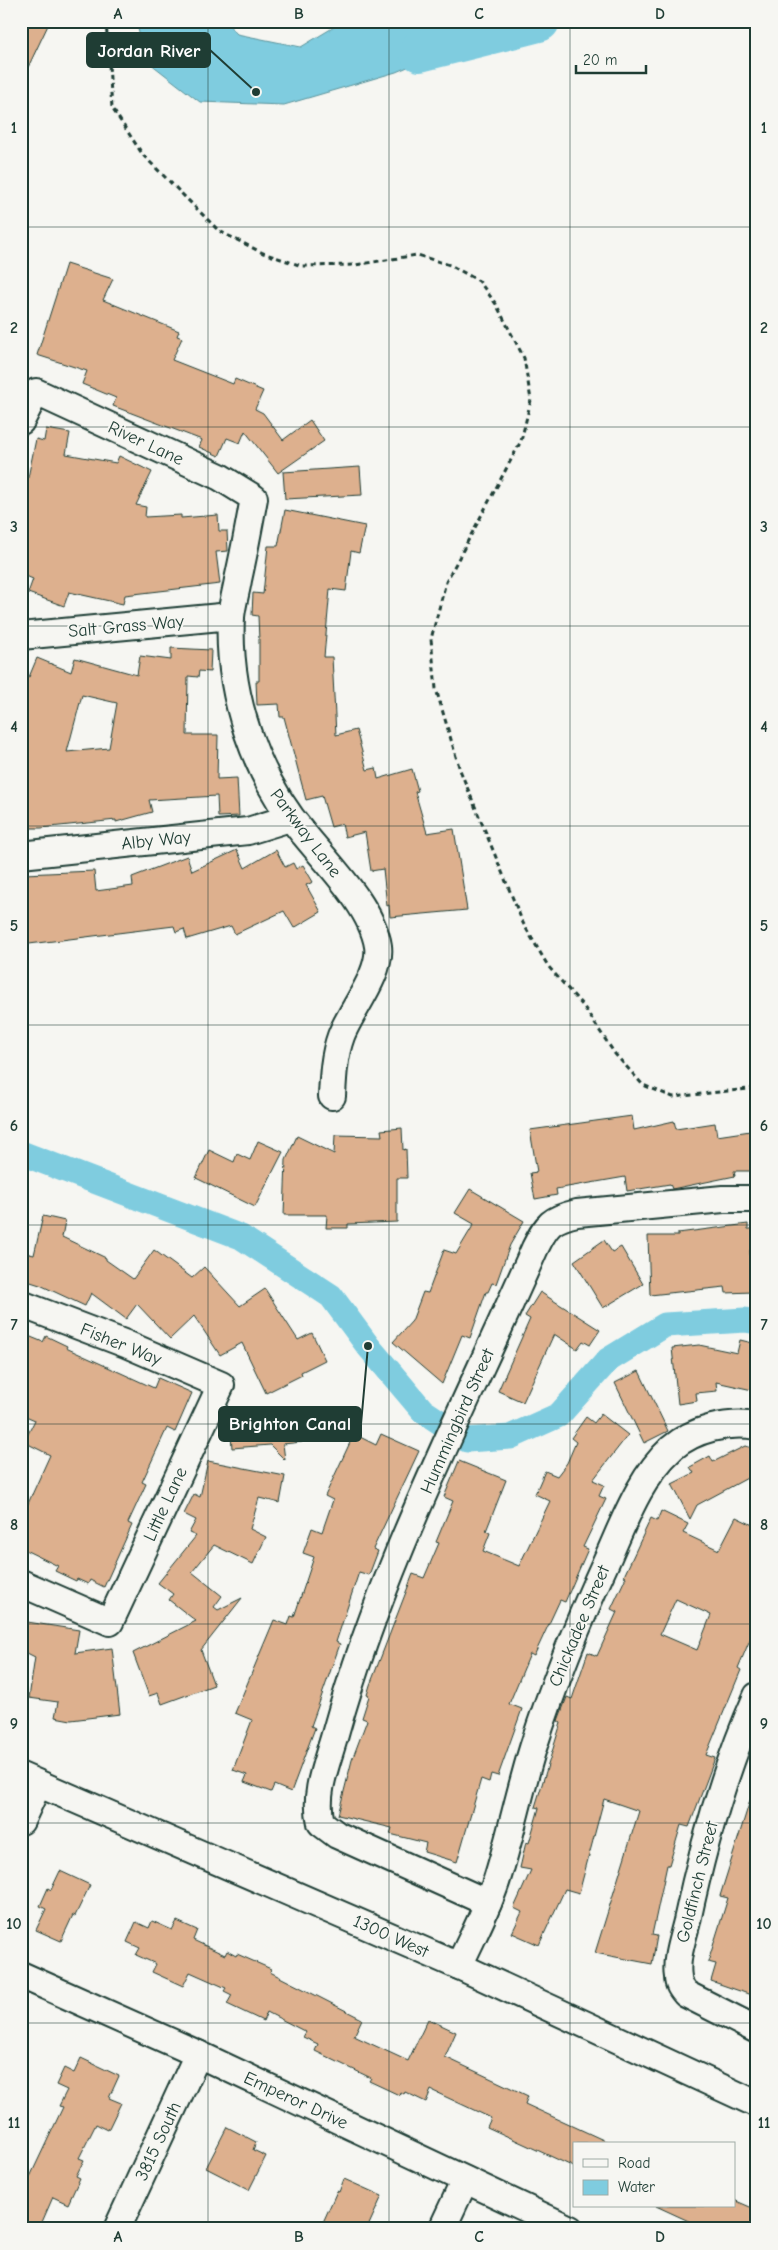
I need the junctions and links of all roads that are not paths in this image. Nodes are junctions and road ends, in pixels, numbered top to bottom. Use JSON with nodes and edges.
{"nodes":[{"id":1,"x":21,"y":421,"type":"edge"},
{"id":2,"x":254,"y":498,"type":"joint"},
{"id":3,"x":231,"y":616,"type":"junction"},
{"id":4,"x":21,"y":636,"type":"edge"},
{"id":5,"x":290,"y":818,"type":"junction"},
{"id":6,"x":21,"y":855,"type":"edge"},
{"id":7,"x":332,"y":1096,"type":"dead end"},
{"id":8,"x":757,"y":1199,"type":"edge"},
{"id":9,"x":21,"y":1304,"type":"edge"},
{"id":10,"x":221,"y":1386,"type":"joint"},
{"id":11,"x":757,"y":1426,"type":"edge"},
{"id":12,"x":21,"y":1583,"type":"edge"},
{"id":13,"x":757,"y":1696,"type":"edge"},
{"id":14,"x":30,"y":1780,"type":"edge"},
{"id":15,"x":21,"y":1821,"type":"edge"},
{"id":16,"x":488,"y":1903,"type":"junction"},
{"id":17,"x":459,"y":1966,"type":"junction"},
{"id":18,"x":21,"y":1975,"type":"edge"},
{"id":19,"x":757,"y":2030,"type":"edge"},
{"id":20,"x":198,"y":2054,"type":"junction"},
{"id":21,"x":757,"y":2104,"type":"edge"},
{"id":22,"x":464,"y":2180,"type":"junction"},
{"id":23,"x":117,"y":2229,"type":"edge"},
{"id":24,"x":442,"y":2229,"type":"edge"},
{"id":25,"x":570,"y":2229,"type":"edge"}],
"edges":[{"from":1,"to":2,"type":"street","name":"River Lane"},
{"from":2,"to":3,"type":"street","name":"Parkway Lane"},
{"from":3,"to":4,"type":"street","name":"Salt Grass Way"},
{"from":3,"to":5,"type":"street","name":"Parkway Lane"},
{"from":5,"to":6,"type":"street","name":"Alby Way"},
{"from":5,"to":7,"type":"street","name":"Parkway Lane"},
{"from":8,"to":16,"type":"street","name":"Hummingbird Street"},
{"from":9,"to":10,"type":"street","name":"Fisher Way"},
{"from":10,"to":12,"type":"street","name":"Little Lane"},
{"from":11,"to":16,"type":"street","name":"Chickadee Street"},
{"from":13,"to":19,"type":"street","name":"Goldfinch Street"},
{"from":14,"to":15,"type":"street"},
{"from":14,"to":17,"type":"street","name":"1300 West"},
{"from":16,"to":17,"type":"street","name":"Chickadee Street"},
{"from":17,"to":21,"type":"street","name":"1300 West"},
{"from":18,"to":20,"type":"street","name":"Emperor Drive"},
{"from":20,"to":22,"type":"street","name":"Emperor Drive"},
{"from":20,"to":23,"type":"street","name":"3815 South"},
{"from":22,"to":24,"type":"street"},
{"from":22,"to":25,"type":"street","name":"Emperor Drive"}]}
